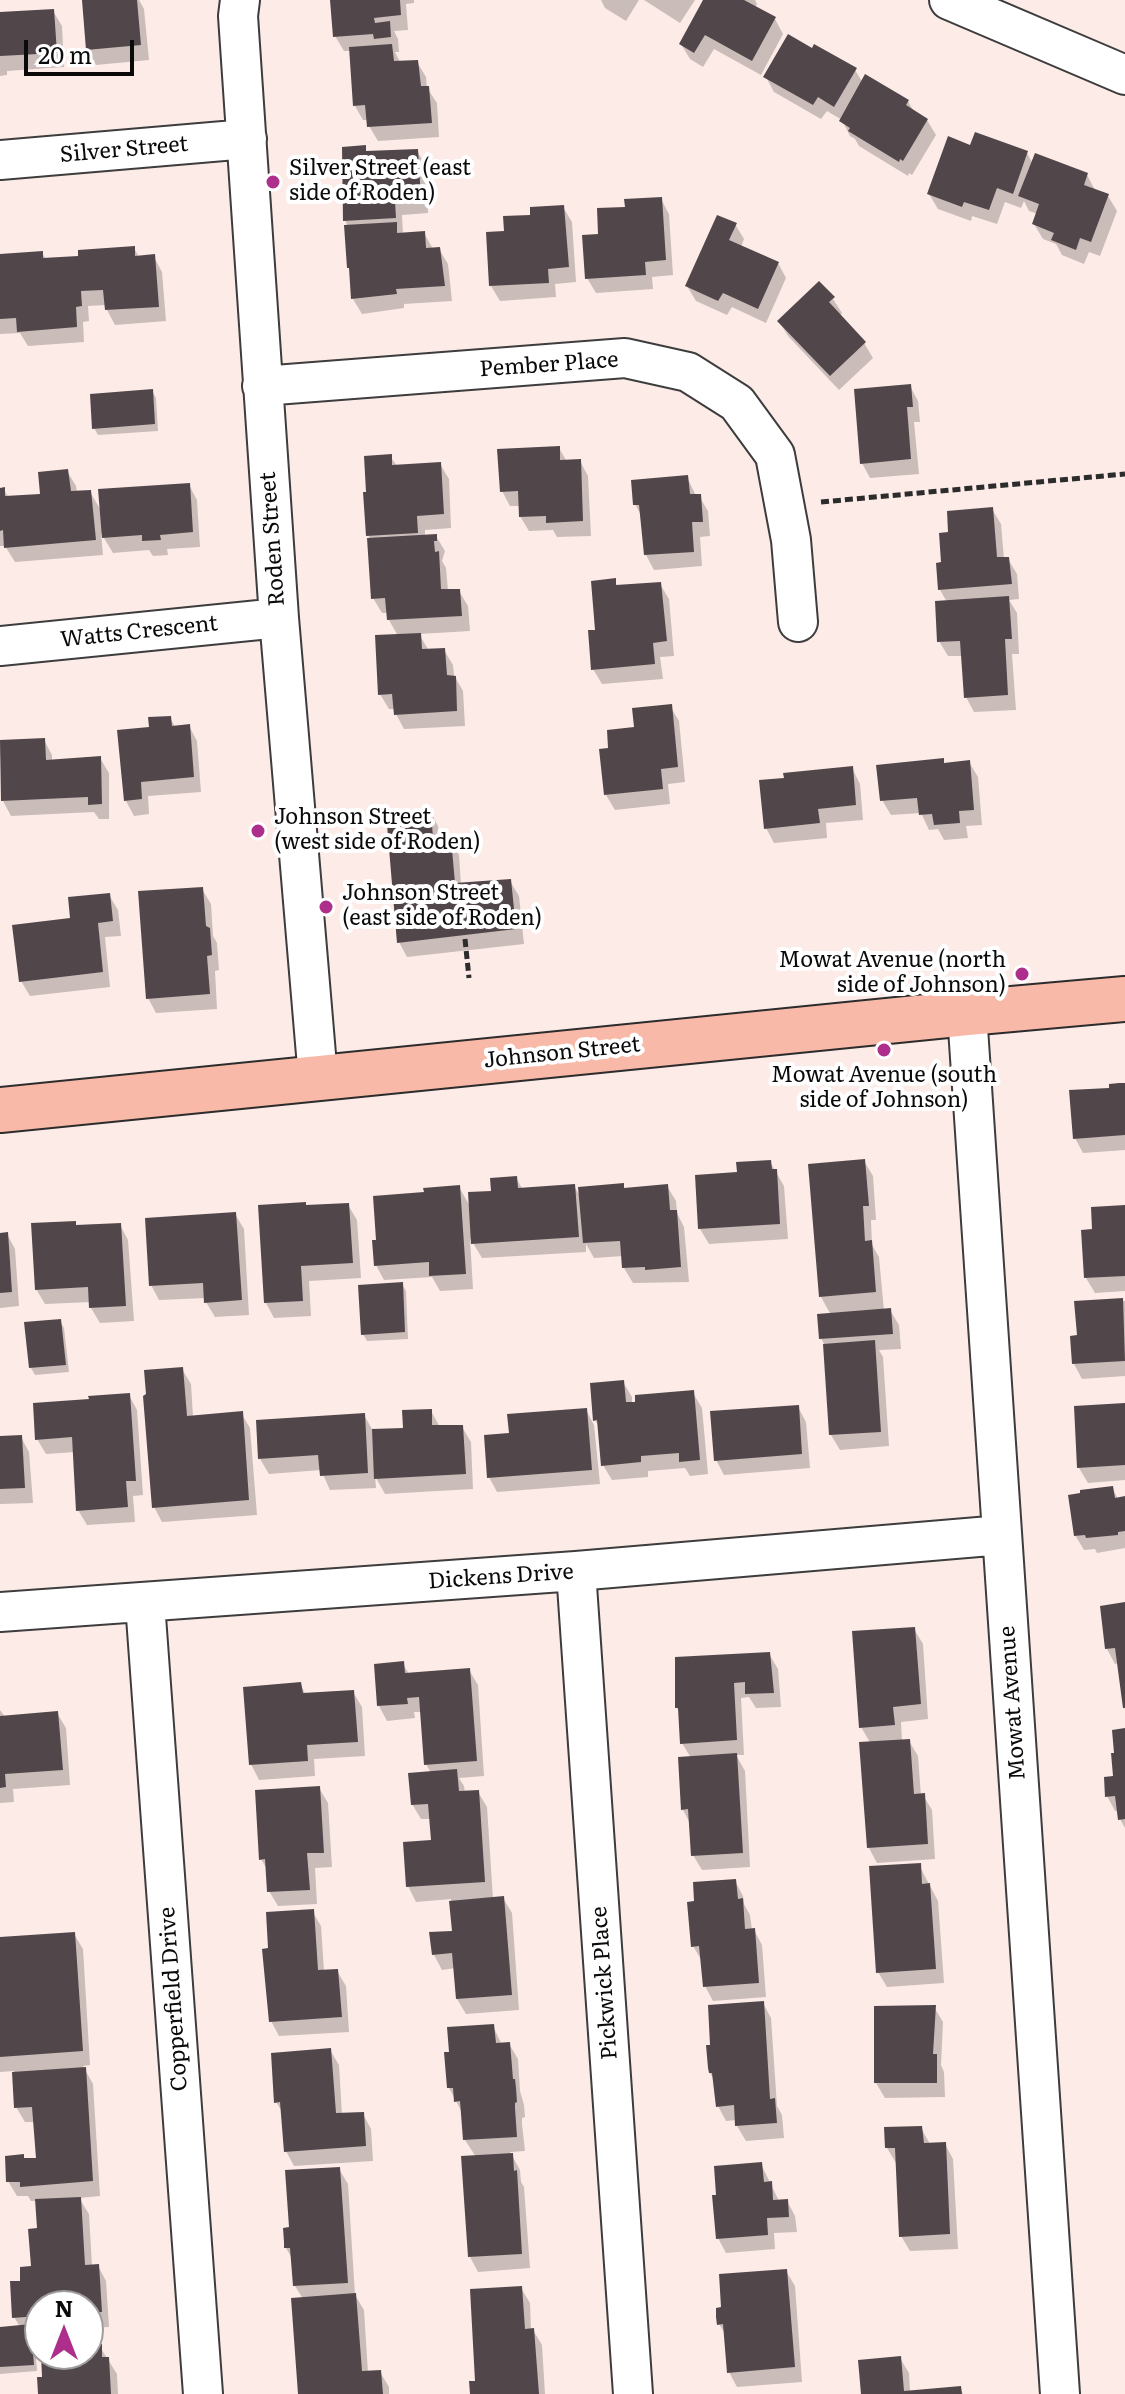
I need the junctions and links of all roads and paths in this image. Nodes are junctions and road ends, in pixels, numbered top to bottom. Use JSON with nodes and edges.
{"nodes":[{"id":1,"x":240,"y":0,"type":"edge"},
{"id":2,"x":949,"y":0,"type":"edge"},
{"id":3,"x":1125,"y":75,"type":"edge"},
{"id":4,"x":247,"y":139,"type":"junction"},
{"id":5,"x":0,"y":160,"type":"edge"},
{"id":6,"x":262,"y":386,"type":"junction"},
{"id":7,"x":1125,"y":474,"type":"edge"},
{"id":8,"x":784,"y":505,"type":"junction"},
{"id":9,"x":279,"y":618,"type":"junction"},
{"id":10,"x":798,"y":622,"type":"dead end"},
{"id":11,"x":0,"y":646,"type":"edge"},
{"id":12,"x":465,"y":939,"type":"dead end"},
{"id":13,"x":469,"y":978,"type":"dead end"},
{"id":14,"x":1125,"y":999,"type":"edge"},
{"id":15,"x":967,"y":1013,"type":"junction"},
{"id":16,"x":318,"y":1078,"type":"junction"},
{"id":17,"x":0,"y":1110,"type":"edge"},
{"id":18,"x":1002,"y":1535,"type":"junction"},
{"id":19,"x":576,"y":1571,"type":"junction"},
{"id":20,"x":145,"y":1603,"type":"junction"},
{"id":21,"x":0,"y":1612,"type":"edge"},
{"id":22,"x":203,"y":2394,"type":"edge"},
{"id":23,"x":633,"y":2394,"type":"edge"},
{"id":24,"x":1060,"y":2394,"type":"edge"}],
"edges":[{"from":1,"to":4,"type":"street","name":"Roden Street"},
{"from":2,"to":3,"type":"street"},
{"from":4,"to":5,"type":"street","name":"Silver Street"},
{"from":4,"to":6,"type":"street","name":"Roden Street"},
{"from":6,"to":8,"type":"street","name":"Pember Place"},
{"from":6,"to":9,"type":"street","name":"Roden Street"},
{"from":7,"to":8,"type":"path"},
{"from":8,"to":10,"type":"street","name":"Pember Place"},
{"from":9,"to":11,"type":"street","name":"Watts Crescent"},
{"from":9,"to":16,"type":"street","name":"Roden Street"},
{"from":12,"to":13,"type":"path"},
{"from":14,"to":15,"type":"main road","name":"Johnson Street"},
{"from":15,"to":16,"type":"main road","name":"Johnson Street"},
{"from":15,"to":18,"type":"street","name":"Mowat Avenue"},
{"from":16,"to":17,"type":"main road","name":"Johnson Street"},
{"from":18,"to":19,"type":"street","name":"Dickens Drive"},
{"from":18,"to":24,"type":"street","name":"Mowat Avenue"},
{"from":19,"to":20,"type":"street","name":"Dickens Drive"},
{"from":19,"to":23,"type":"street","name":"Pickwick Place"},
{"from":20,"to":21,"type":"street","name":"Dickens Drive"},
{"from":20,"to":22,"type":"street","name":"Copperfield Drive"}]}
